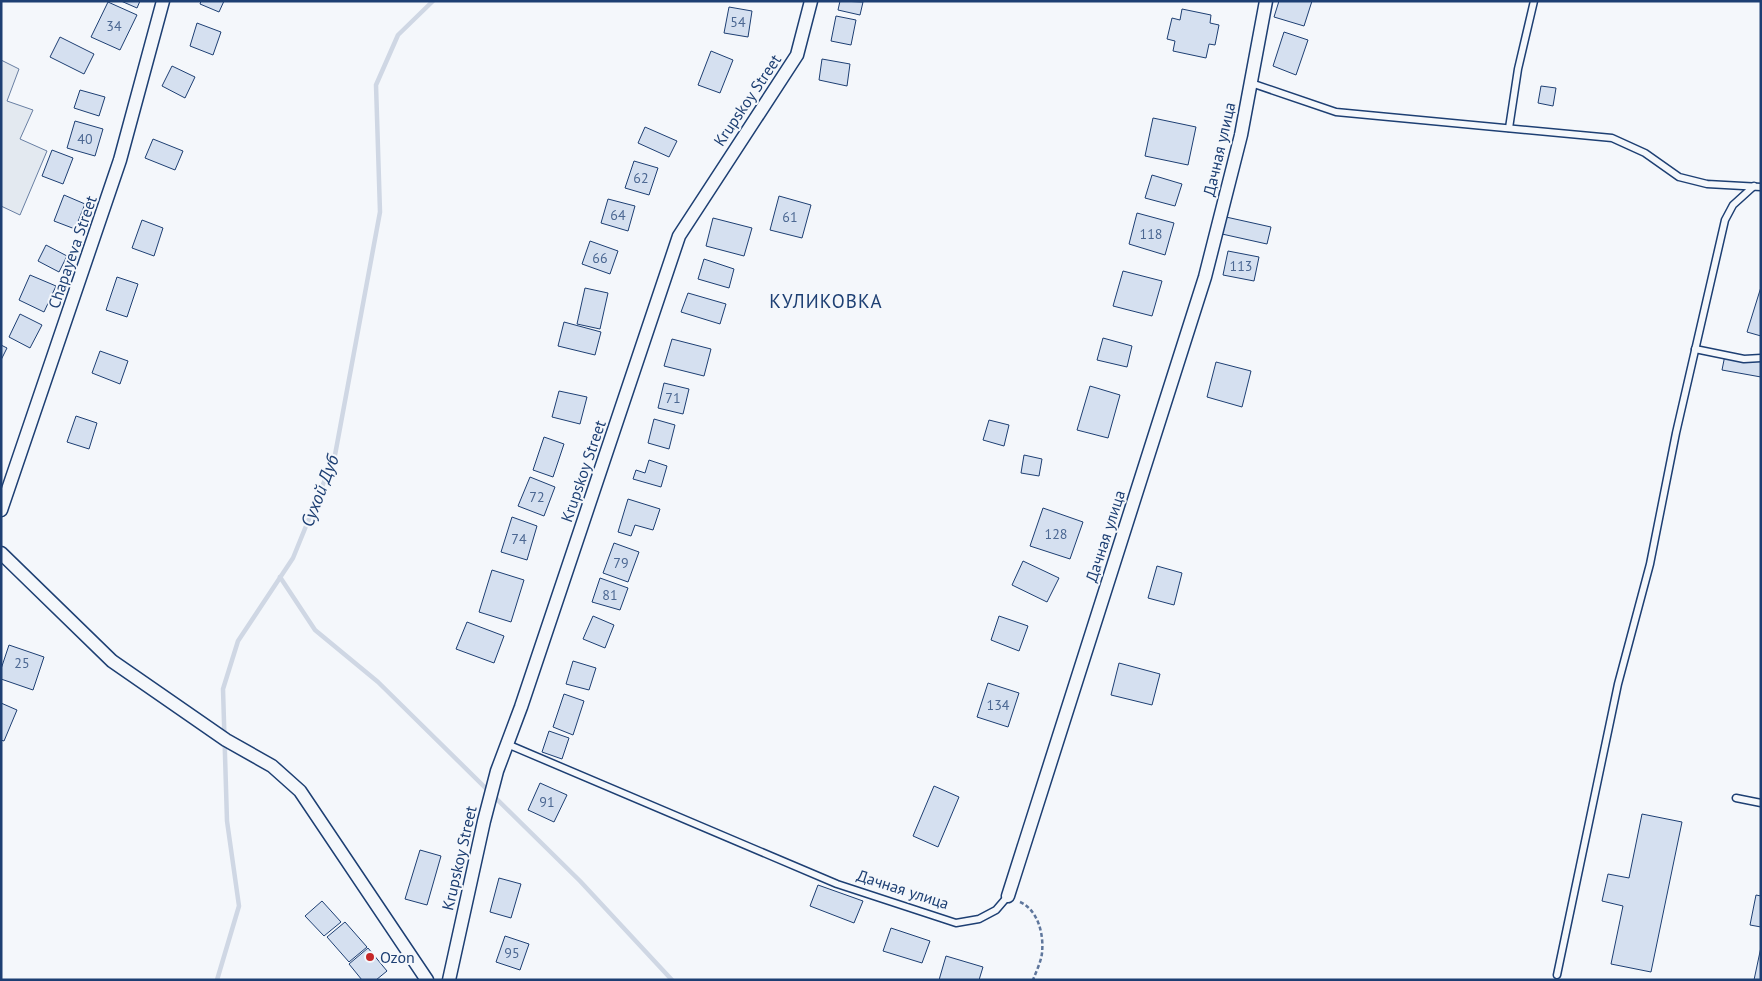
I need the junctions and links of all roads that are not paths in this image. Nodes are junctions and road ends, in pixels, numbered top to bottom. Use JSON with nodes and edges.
{"nodes":[{"id":1,"x":163,"y":1,"type":"edge"},
{"id":2,"x":811,"y":1,"type":"edge"},
{"id":3,"x":1266,"y":1,"type":"edge"},
{"id":4,"x":1534,"y":1,"type":"edge"},
{"id":5,"x":1251,"y":83,"type":"junction"},
{"id":6,"x":1509,"y":128,"type":"junction"},
{"id":7,"x":1758,"y":186,"type":"edge"},
{"id":8,"x":1695,"y":349,"type":"junction"},
{"id":9,"x":1761,"y":358,"type":"edge"},
{"id":10,"x":1,"y":510,"type":"edge"},
{"id":11,"x":1,"y":553,"type":"edge"},
{"id":12,"x":507,"y":744,"type":"junction"},
{"id":13,"x":1736,"y":798,"type":"dead end"},
{"id":14,"x":1761,"y":803,"type":"edge"},
{"id":15,"x":1008,"y":896,"type":"joint"},
{"id":16,"x":1557,"y":975,"type":"dead end"},
{"id":17,"x":427,"y":980,"type":"edge"},
{"id":18,"x":449,"y":980,"type":"edge"}],
"edges":[{"from":1,"to":10,"type":"street","name":"Chapayeva Street"},
{"from":2,"to":12,"type":"street","name":"Krupskoy Street"},
{"from":3,"to":5,"type":"street","name":"Дачная улица"},
{"from":4,"to":6,"type":"lane"},
{"from":5,"to":6,"type":"lane"},
{"from":5,"to":15,"type":"street","name":"Дачная улица"},
{"from":6,"to":7,"type":"lane"},
{"from":7,"to":8,"type":"lane"},
{"from":8,"to":9,"type":"lane"},
{"from":8,"to":16,"type":"lane"},
{"from":11,"to":17,"type":"street"},
{"from":12,"to":15,"type":"lane","name":"Дачная улица"},
{"from":12,"to":18,"type":"street","name":"Krupskoy Street"},
{"from":13,"to":14,"type":"lane"}]}
